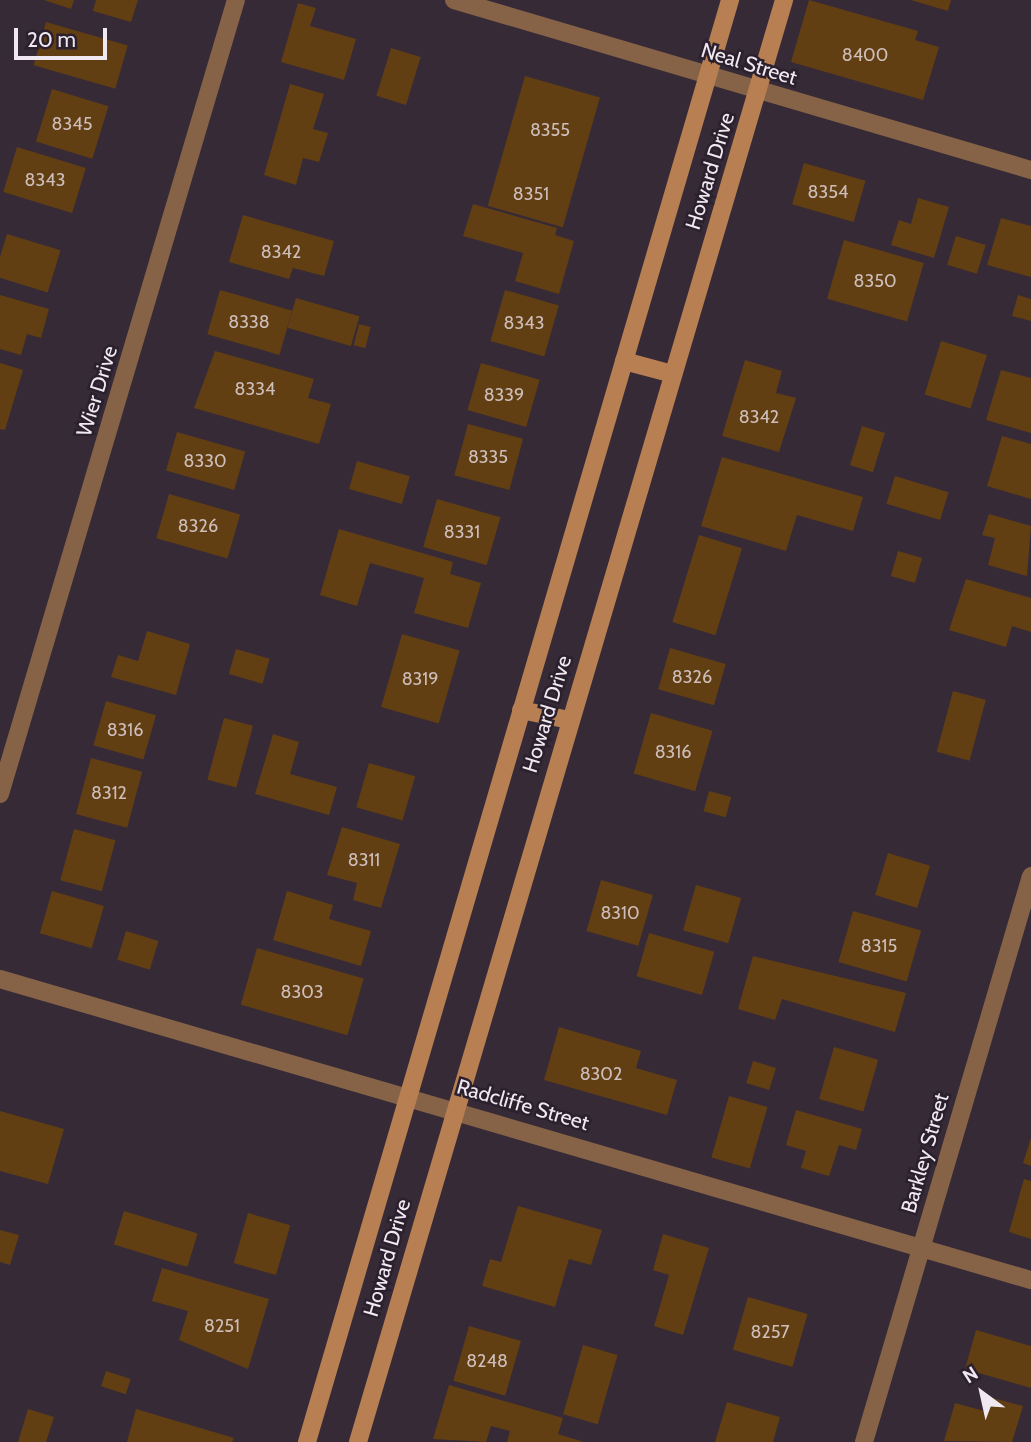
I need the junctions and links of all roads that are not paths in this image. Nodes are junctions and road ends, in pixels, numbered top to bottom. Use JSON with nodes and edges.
{"nodes":[{"id":1,"x":236,"y":0,"type":"edge"},
{"id":2,"x":454,"y":0,"type":"edge"},
{"id":3,"x":730,"y":0,"type":"edge"},
{"id":4,"x":784,"y":0,"type":"edge"},
{"id":5,"x":708,"y":75,"type":"junction"},
{"id":6,"x":758,"y":91,"type":"junction"},
{"id":7,"x":1031,"y":170,"type":"edge"},
{"id":8,"x":624,"y":361,"type":"junction"},
{"id":9,"x":673,"y":374,"type":"junction"},
{"id":10,"x":521,"y":710,"type":"junction"},
{"id":11,"x":569,"y":720,"type":"junction"},
{"id":12,"x":0,"y":794,"type":"edge"},
{"id":13,"x":1031,"y":876,"type":"edge"},
{"id":14,"x":0,"y":979,"type":"edge"},
{"id":15,"x":408,"y":1096,"type":"junction"},
{"id":16,"x":453,"y":1108,"type":"junction"},
{"id":17,"x":921,"y":1247,"type":"junction"},
{"id":18,"x":1031,"y":1280,"type":"edge"},
{"id":19,"x":307,"y":1442,"type":"edge"},
{"id":20,"x":358,"y":1442,"type":"edge"},
{"id":21,"x":864,"y":1442,"type":"edge"}],
"edges":[{"from":1,"to":12,"type":"street","name":"Wier Drive"},
{"from":2,"to":5,"type":"street","name":"Neal Street"},
{"from":3,"to":5,"type":"main road","name":"Howard Drive"},
{"from":4,"to":6,"type":"main road","name":"Howard Drive"},
{"from":5,"to":6,"type":"street","name":"Neal Street"},
{"from":5,"to":8,"type":"main road","name":"Howard Drive"},
{"from":6,"to":7,"type":"street","name":"Neal Street"},
{"from":6,"to":9,"type":"main road","name":"Howard Drive"},
{"from":8,"to":9,"type":"main road"},
{"from":8,"to":10,"type":"main road","name":"Howard Drive"},
{"from":9,"to":11,"type":"main road","name":"Howard Drive"},
{"from":10,"to":11,"type":"main road"},
{"from":10,"to":15,"type":"main road","name":"Howard Drive"},
{"from":11,"to":16,"type":"main road","name":"Howard Drive"},
{"from":13,"to":17,"type":"street","name":"Barkley Street"},
{"from":14,"to":15,"type":"street","name":"Radcliffe Street"},
{"from":15,"to":16,"type":"street","name":"Radcliffe Street"},
{"from":15,"to":19,"type":"main road","name":"Howard Drive"},
{"from":16,"to":17,"type":"street","name":"Radcliffe Street"},
{"from":16,"to":20,"type":"main road","name":"Howard Drive"},
{"from":17,"to":18,"type":"street","name":"Radcliffe Street"},
{"from":17,"to":21,"type":"street","name":"Barkley Street"}]}
